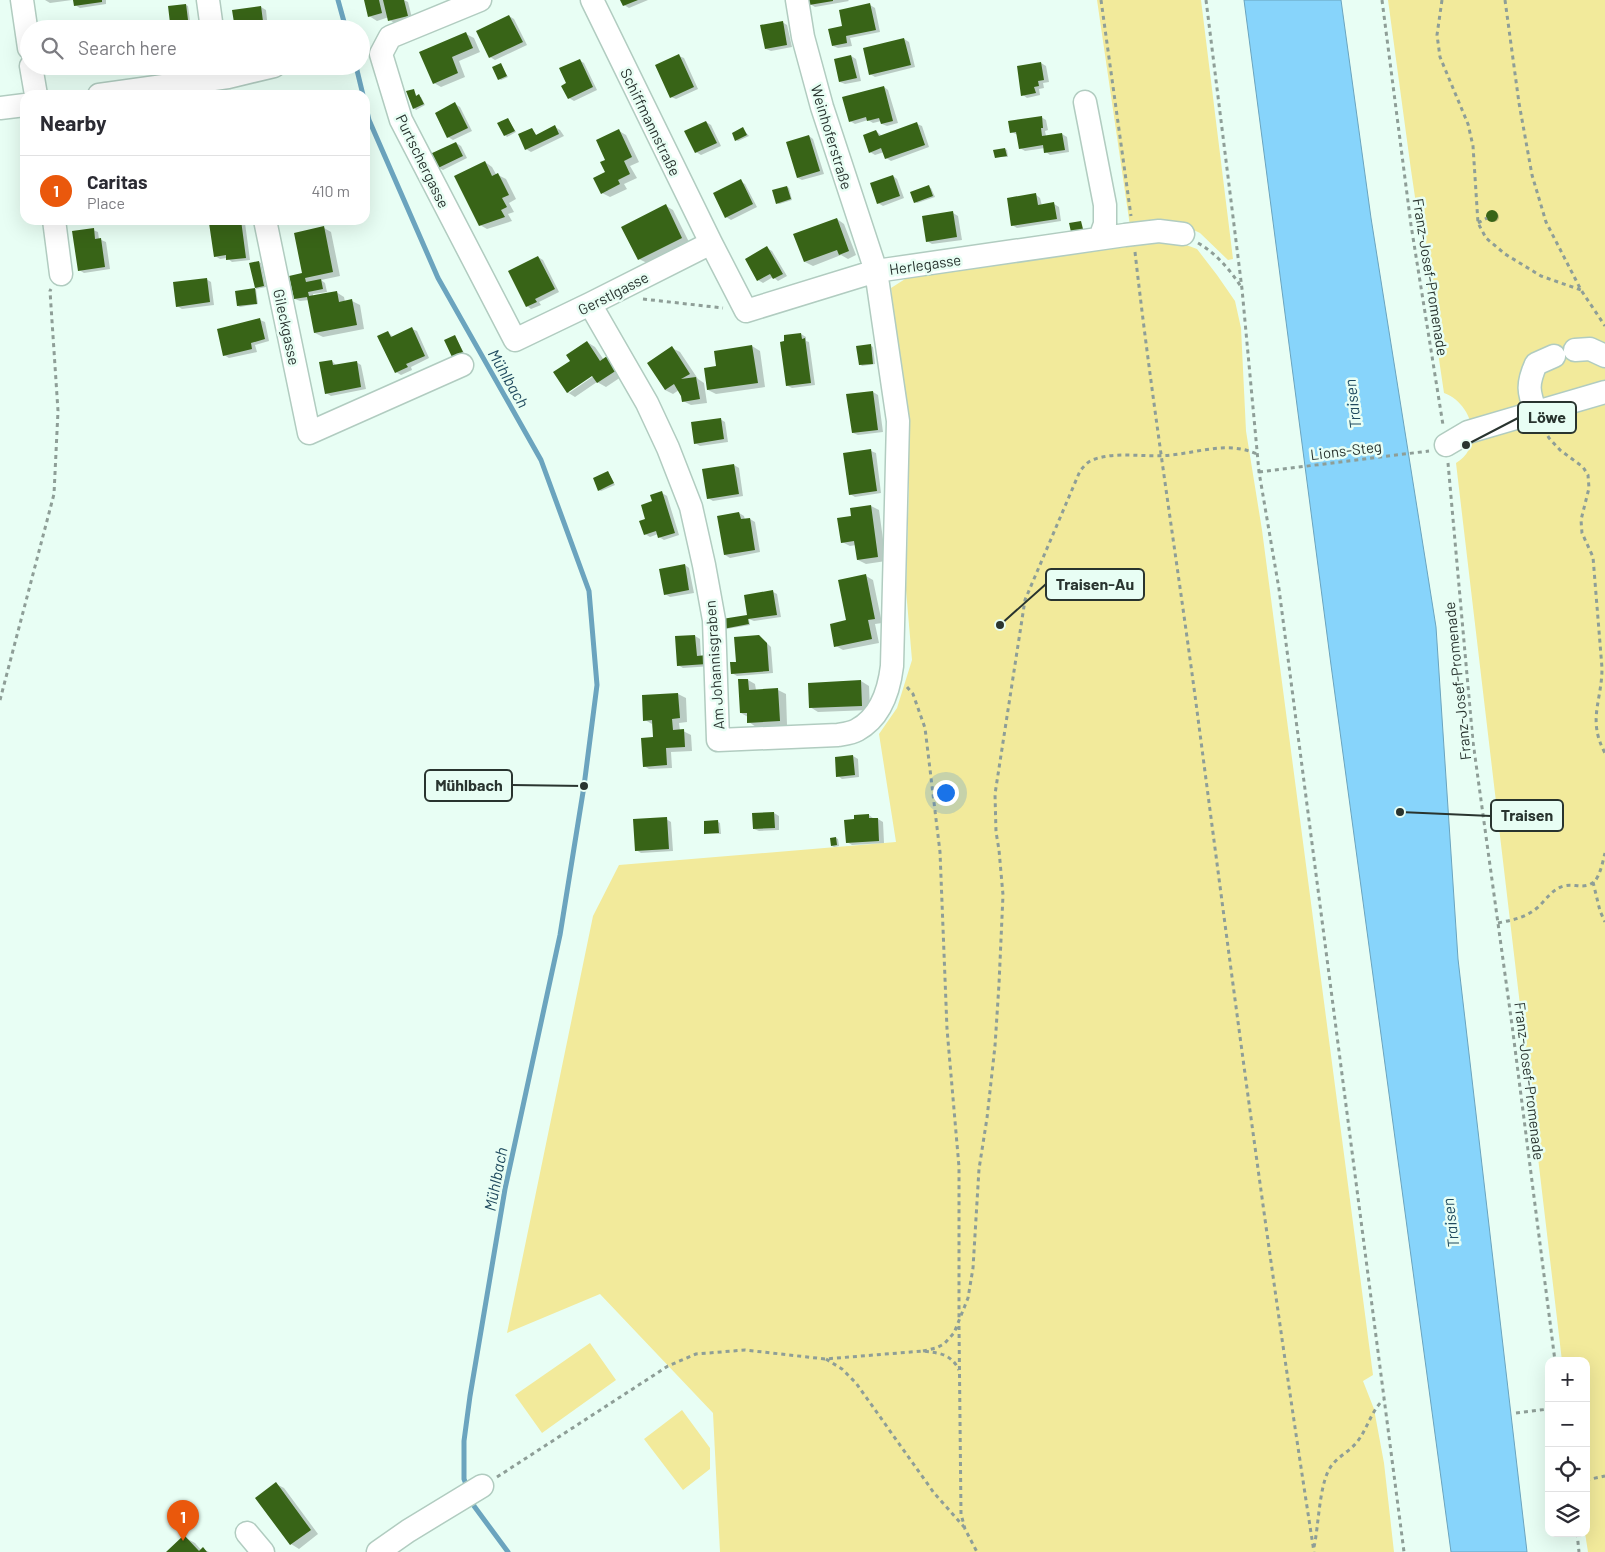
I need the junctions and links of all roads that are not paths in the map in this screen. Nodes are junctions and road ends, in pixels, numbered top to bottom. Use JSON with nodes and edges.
{"nodes":[{"id":1,"x":22,"y":0,"type":"edge"},
{"id":2,"x":208,"y":0,"type":"edge"},
{"id":3,"x":480,"y":0,"type":"edge"},
{"id":4,"x":592,"y":0,"type":"edge"},
{"id":5,"x":797,"y":0,"type":"edge"},
{"id":6,"x":25,"y":20,"type":"edge"},
{"id":7,"x":211,"y":20,"type":"edge"},
{"id":8,"x":33,"y":75,"type":"edge"},
{"id":9,"x":243,"y":75,"type":"edge"},
{"id":10,"x":229,"y":79,"type":"edge"},
{"id":11,"x":35,"y":90,"type":"edge"},
{"id":12,"x":140,"y":90,"type":"edge"},
{"id":13,"x":1085,"y":102,"type":"dead end"},
{"id":14,"x":20,"y":106,"type":"edge"},
{"id":15,"x":0,"y":108,"type":"edge"},
{"id":16,"x":55,"y":225,"type":"edge"},
{"id":17,"x":266,"y":225,"type":"edge"},
{"id":18,"x":1183,"y":234,"type":"road end"},
{"id":19,"x":1100,"y":238,"type":"junction"},
{"id":20,"x":711,"y":243,"type":"junction"},
{"id":21,"x":876,"y":271,"type":"junction"},
{"id":22,"x":61,"y":274,"type":"road end"},
{"id":23,"x":590,"y":304,"type":"junction"},
{"id":24,"x":515,"y":340,"type":"joint"},
{"id":25,"x":1605,"y":356,"type":"edge"},
{"id":26,"x":462,"y":365,"type":"dead end"},
{"id":27,"x":1605,"y":392,"type":"edge"},
{"id":28,"x":1536,"y":412,"type":"junction"},
{"id":29,"x":1440,"y":447,"type":"road end"},
{"id":30,"x":481,"y":1487,"type":"road end"},
{"id":31,"x":247,"y":1532,"type":"dead end"},
{"id":32,"x":263,"y":1552,"type":"edge"},
{"id":33,"x":378,"y":1552,"type":"edge"}],
"edges":[{"from":1,"to":6,"type":"street"},
{"from":2,"to":7,"type":"street"},
{"from":3,"to":24,"type":"street","name":"Purtschergasse"},
{"from":4,"to":20,"type":"street","name":"Schiffmannstraße"},
{"from":5,"to":21,"type":"street","name":"Weinhoferstraße"},
{"from":8,"to":11,"type":"street"},
{"from":9,"to":10,"type":"street"},
{"from":10,"to":12,"type":"street"},
{"from":13,"to":19,"type":"street"},
{"from":14,"to":15,"type":"street"},
{"from":16,"to":22,"type":"street"},
{"from":17,"to":26,"type":"street","name":"Gileckgasse"},
{"from":18,"to":19,"type":"street","name":"Herlegasse"},
{"from":19,"to":21,"type":"street","name":"Herlegasse"},
{"from":20,"to":21,"type":"street","name":"Herlegasse"},
{"from":20,"to":23,"type":"street","name":"Gerstlgasse"},
{"from":21,"to":23,"type":"street","name":"Am Johannisgraben"},
{"from":23,"to":24,"type":"street","name":"Gerstlgasse"},
{"from":25,"to":28,"type":"street"},
{"from":27,"to":28,"type":"street"},
{"from":28,"to":29,"type":"street"},
{"from":30,"to":33,"type":"street"},
{"from":31,"to":32,"type":"street"}]}
